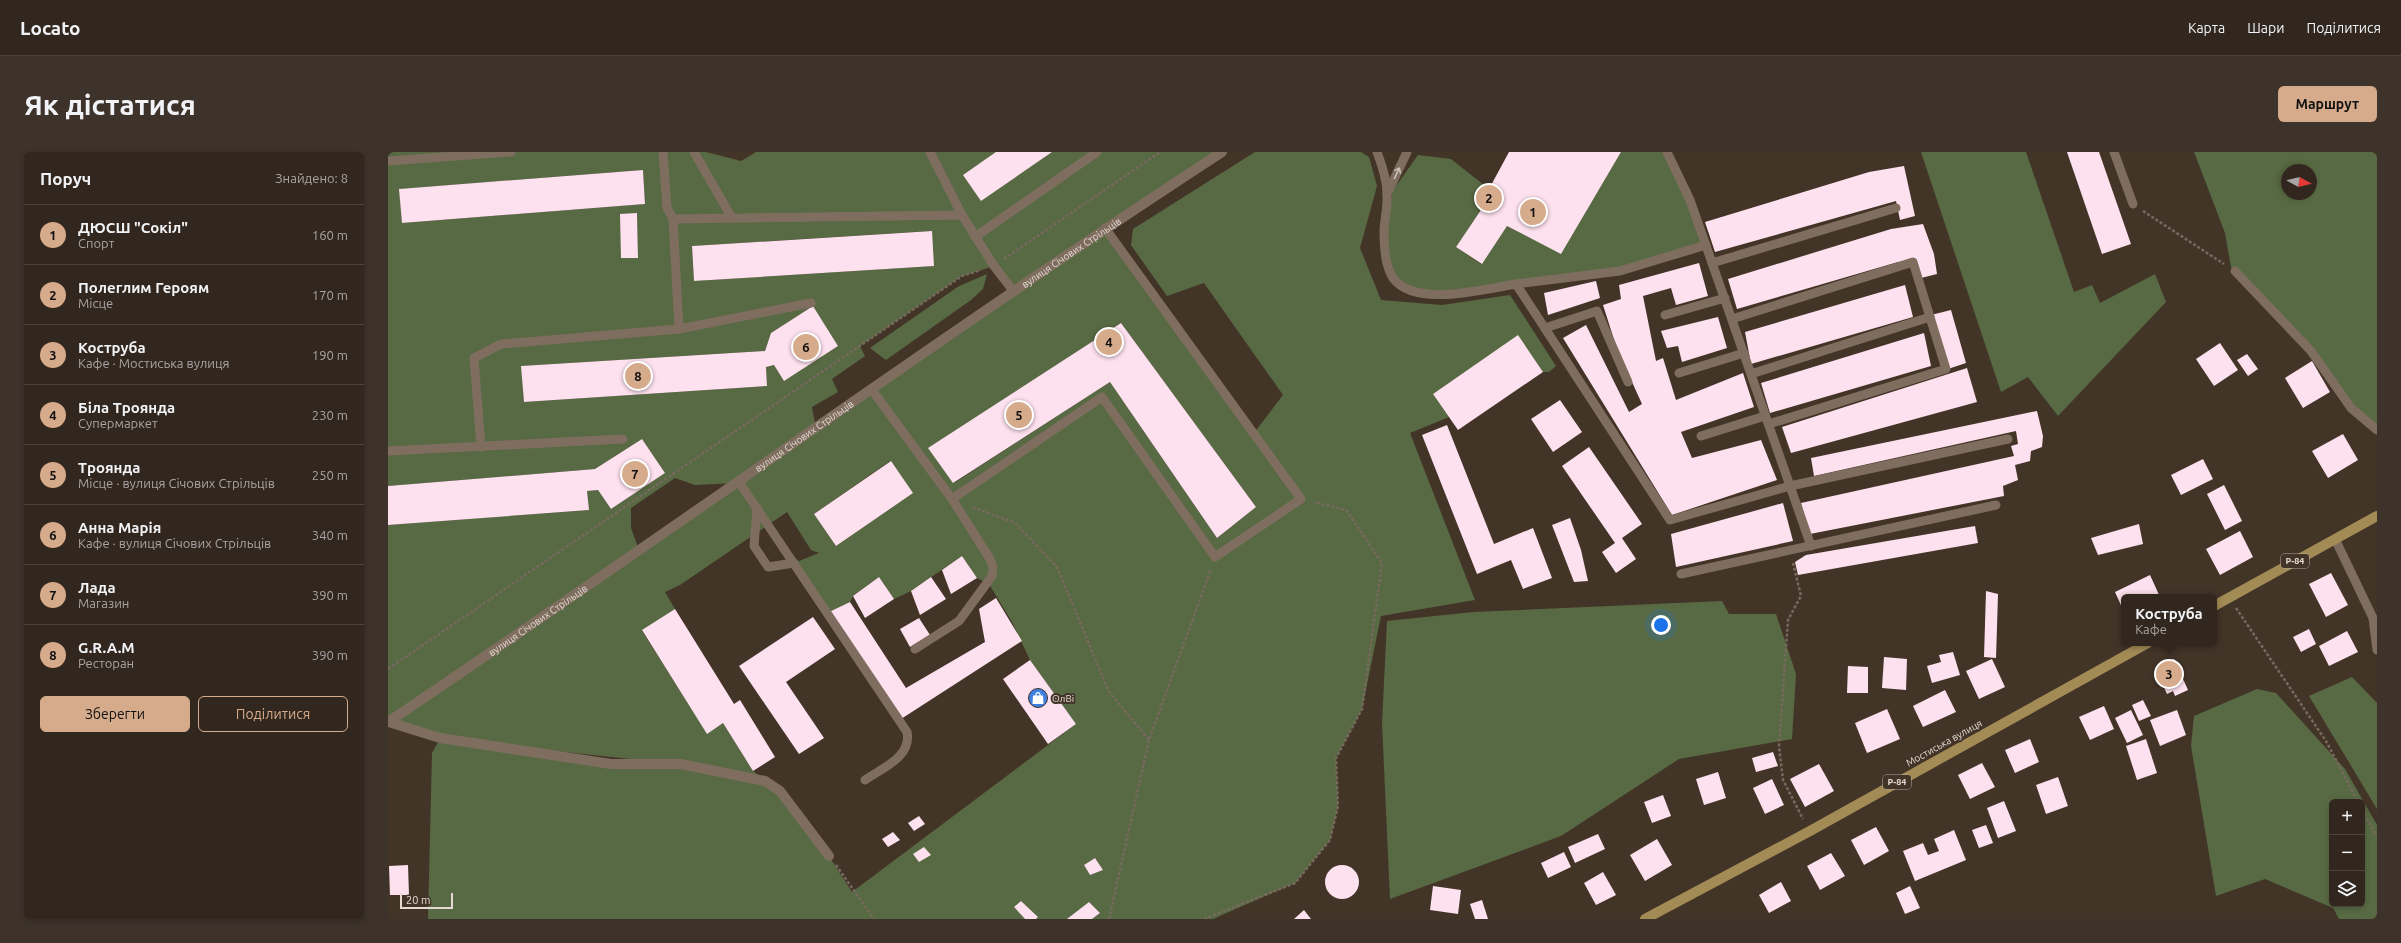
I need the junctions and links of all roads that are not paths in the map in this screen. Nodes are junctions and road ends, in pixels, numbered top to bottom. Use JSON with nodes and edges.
{"nodes":[{"id":1,"x":511,"y":152,"type":"edge"},
{"id":2,"x":662,"y":152,"type":"edge"},
{"id":3,"x":694,"y":152,"type":"edge"},
{"id":4,"x":930,"y":152,"type":"edge"},
{"id":5,"x":1097,"y":152,"type":"edge"},
{"id":6,"x":1222,"y":152,"type":"edge"},
{"id":7,"x":1377,"y":152,"type":"edge"},
{"id":8,"x":1407,"y":152,"type":"edge"},
{"id":9,"x":1667,"y":152,"type":"edge"},
{"id":10,"x":2114,"y":152,"type":"edge"},
{"id":11,"x":388,"y":161,"type":"edge"},
{"id":12,"x":1387,"y":194,"type":"junction"},
{"id":13,"x":2133,"y":204,"type":"road end"},
{"id":14,"x":1896,"y":208,"type":"dead end"},
{"id":15,"x":962,"y":215,"type":"junction"},
{"id":16,"x":732,"y":218,"type":"junction"},
{"id":17,"x":673,"y":219,"type":"junction"},
{"id":18,"x":1105,"y":228,"type":"junction"},
{"id":19,"x":974,"y":237,"type":"junction"},
{"id":20,"x":1706,"y":245,"type":"junction"},
{"id":21,"x":1712,"y":263,"type":"junction"},
{"id":22,"x":2235,"y":271,"type":"road end"},
{"id":23,"x":1516,"y":284,"type":"junction"},
{"id":24,"x":1014,"y":292,"type":"junction"},
{"id":25,"x":1725,"y":298,"type":"junction"},
{"id":26,"x":811,"y":303,"type":"dead end"},
{"id":27,"x":1665,"y":315,"type":"dead end"},
{"id":28,"x":1930,"y":317,"type":"junction"},
{"id":29,"x":1732,"y":319,"type":"junction"},
{"id":30,"x":1545,"y":328,"type":"junction"},
{"id":31,"x":679,"y":329,"type":"junction"},
{"id":32,"x":1744,"y":353,"type":"junction"},
{"id":33,"x":1679,"y":373,"type":"dead end"},
{"id":34,"x":1751,"y":374,"type":"junction"},
{"id":35,"x":1628,"y":382,"type":"dead end"},
{"id":36,"x":872,"y":390,"type":"junction"},
{"id":37,"x":1767,"y":420,"type":"junction"},
{"id":38,"x":2377,"y":430,"type":"edge"},
{"id":39,"x":1701,"y":436,"type":"dead end"},
{"id":40,"x":623,"y":439,"type":"dead end"},
{"id":41,"x":2008,"y":439,"type":"dead end"},
{"id":42,"x":388,"y":447,"type":"edge"},
{"id":43,"x":481,"y":447,"type":"junction"},
{"id":44,"x":388,"y":451,"type":"edge"},
{"id":45,"x":739,"y":482,"type":"junction"},
{"id":46,"x":1790,"y":486,"type":"junction"},
{"id":47,"x":952,"y":499,"type":"junction"},
{"id":48,"x":1996,"y":505,"type":"dead end"},
{"id":49,"x":757,"y":508,"type":"junction"},
{"id":50,"x":2377,"y":516,"type":"edge"},
{"id":51,"x":2335,"y":539,"type":"junction"},
{"id":52,"x":1811,"y":546,"type":"junction"},
{"id":53,"x":794,"y":563,"type":"junction"},
{"id":54,"x":1681,"y":574,"type":"dead end"},
{"id":55,"x":2217,"y":604,"type":"edge"},
{"id":56,"x":2143,"y":646,"type":"edge"},
{"id":57,"x":915,"y":649,"type":"dead end"},
{"id":58,"x":2377,"y":650,"type":"edge"},
{"id":59,"x":389,"y":722,"type":"edge"},
{"id":60,"x":865,"y":780,"type":"dead end"},
{"id":61,"x":830,"y":856,"type":"road end"},
{"id":62,"x":1645,"y":919,"type":"edge"}],
"edges":[{"from":1,"to":11,"type":"lane"},
{"from":2,"to":17,"type":"lane"},
{"from":3,"to":16,"type":"lane"},
{"from":4,"to":15,"type":"lane"},
{"from":5,"to":19,"type":"lane"},
{"from":6,"to":18,"type":"street","name":"вулиця Січових Стрільців"},
{"from":7,"to":12,"type":"lane"},
{"from":12,"to":8,"type":"lane","one_way":true},
{"from":9,"to":20,"type":"lane"},
{"from":10,"to":13,"type":"lane"},
{"from":12,"to":23,"type":"lane"},
{"from":14,"to":21,"type":"lane"},
{"from":15,"to":16,"type":"lane"},
{"from":15,"to":19,"type":"lane"},
{"from":16,"to":17,"type":"lane"},
{"from":17,"to":31,"type":"lane"},
{"from":18,"to":24,"type":"street","name":"вулиця Січових Стрільців"},
{"from":18,"to":47,"type":"lane"},
{"from":19,"to":24,"type":"lane"},
{"from":20,"to":21,"type":"lane"},
{"from":20,"to":23,"type":"lane"},
{"from":21,"to":25,"type":"lane"},
{"from":22,"to":38,"type":"lane"},
{"from":23,"to":30,"type":"lane"},
{"from":24,"to":36,"type":"street","name":"вулиця Січових Стрільців"},
{"from":25,"to":27,"type":"lane"},
{"from":25,"to":29,"type":"lane"},
{"from":26,"to":31,"type":"lane"},
{"from":28,"to":29,"type":"lane"},
{"from":28,"to":34,"type":"lane"},
{"from":28,"to":37,"type":"lane"},
{"from":29,"to":32,"type":"lane"},
{"from":30,"to":35,"type":"lane"},
{"from":30,"to":46,"type":"lane"},
{"from":31,"to":43,"type":"lane"},
{"from":32,"to":33,"type":"lane"},
{"from":32,"to":34,"type":"lane"},
{"from":34,"to":37,"type":"lane"},
{"from":36,"to":45,"type":"street","name":"вулиця Січових Стрільців"},
{"from":36,"to":47,"type":"lane"},
{"from":37,"to":39,"type":"lane"},
{"from":37,"to":46,"type":"lane"},
{"from":40,"to":43,"type":"lane"},
{"from":41,"to":46,"type":"lane"},
{"from":42,"to":44,"type":"lane"},
{"from":43,"to":44,"type":"lane"},
{"from":45,"to":49,"type":"lane"},
{"from":45,"to":59,"type":"street","name":"вулиця Січових Стрільців"},
{"from":46,"to":52,"type":"lane"},
{"from":47,"to":57,"type":"lane"},
{"from":48,"to":52,"type":"lane"},
{"from":49,"to":53,"type":"lane"},
{"from":49,"to":53,"type":"lane"},
{"from":50,"to":51,"type":"main road","number":"Р-84"},
{"from":51,"to":55,"type":"main road","number":"Р-84"},
{"from":51,"to":58,"type":"lane"},
{"from":52,"to":54,"type":"lane"},
{"from":53,"to":60,"type":"lane"},
{"from":56,"to":62,"type":"main road","name":"Мостиська вулиця","number":"Р-84"},
{"from":59,"to":61,"type":"street"}]}
